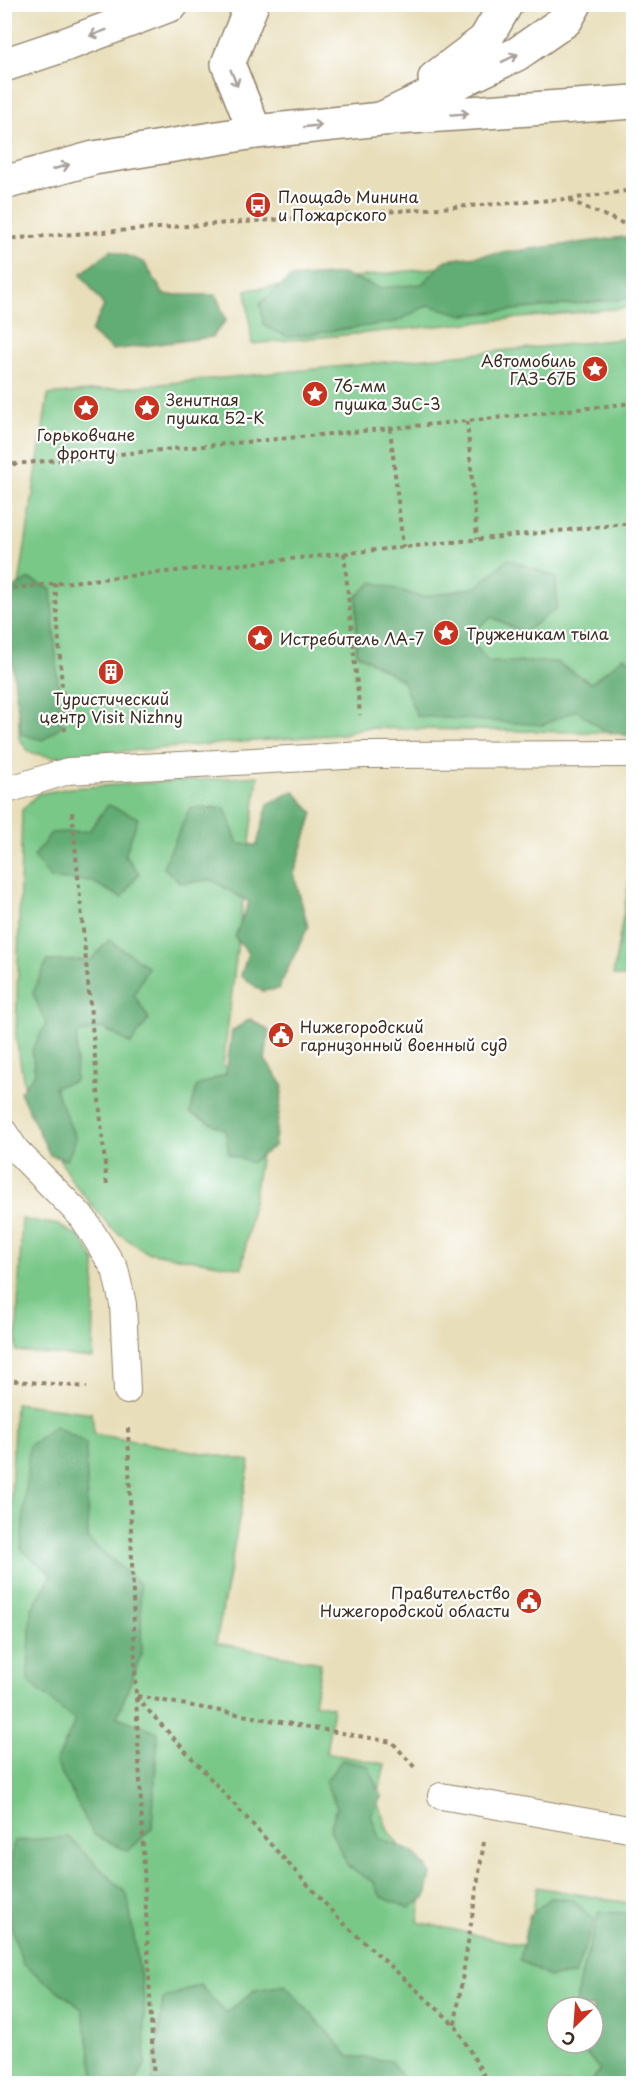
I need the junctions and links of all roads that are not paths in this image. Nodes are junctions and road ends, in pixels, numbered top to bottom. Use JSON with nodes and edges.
{"nodes":[{"id":1,"x":172,"y":4,"type":"edge"},
{"id":2,"x":252,"y":4,"type":"edge"},
{"id":3,"x":506,"y":4,"type":"edge"},
{"id":4,"x":575,"y":4,"type":"edge"},
{"id":5,"x":4,"y":65,"type":"edge"},
{"id":6,"x":633,"y":102,"type":"edge"},
{"id":7,"x":381,"y":119,"type":"junction"},
{"id":8,"x":255,"y":132,"type":"junction"},
{"id":9,"x":4,"y":183,"type":"edge"},
{"id":10,"x":633,"y":754,"type":"edge"},
{"id":11,"x":4,"y":791,"type":"edge"},
{"id":12,"x":4,"y":1132,"type":"edge"},
{"id":13,"x":127,"y":1391,"type":"road end"},
{"id":14,"x":441,"y":1796,"type":"dead end"},
{"id":15,"x":633,"y":1830,"type":"edge"}],
"edges":[{"from":1,"to":5,"type":"main road","one_way":true},
{"from":2,"to":8,"type":"main road","one_way":true},
{"from":3,"to":7,"type":"main road"},
{"from":7,"to":4,"type":"main road","one_way":true},
{"from":7,"to":6,"type":"main road","one_way":true},
{"from":8,"to":7,"type":"main road","one_way":true},
{"from":9,"to":8,"type":"main road","one_way":true},
{"from":10,"to":11,"type":"lane"},
{"from":12,"to":13,"type":"lane"},
{"from":14,"to":15,"type":"lane"}]}
